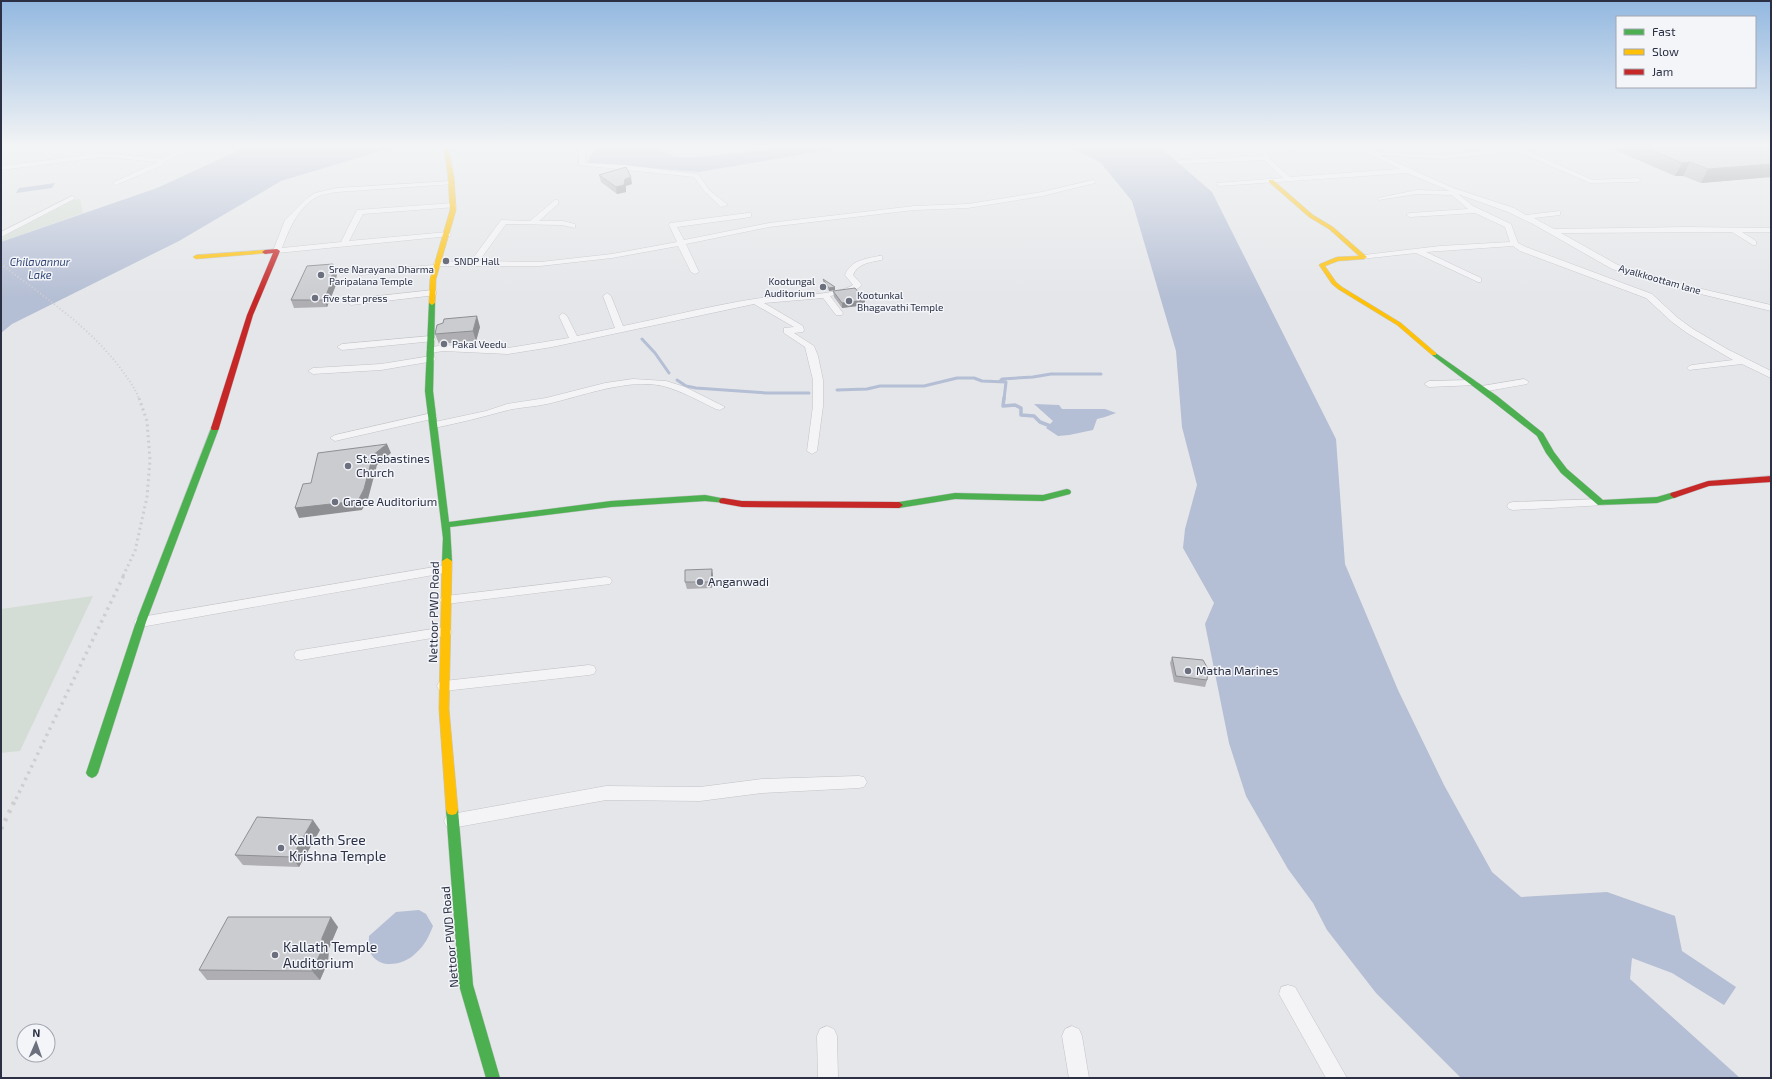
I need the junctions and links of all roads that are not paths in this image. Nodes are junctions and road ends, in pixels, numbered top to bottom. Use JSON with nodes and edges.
{"nodes":[{"id":1,"x":312,"y":197,"type":"edge"},
{"id":2,"x":453,"y":197,"type":"edge"},
{"id":3,"x":715,"y":197,"type":"edge"},
{"id":4,"x":1021,"y":197,"type":"edge"},
{"id":5,"x":1290,"y":197,"type":"edge"},
{"id":6,"x":1392,"y":197,"type":"edge"},
{"id":7,"x":1459,"y":197,"type":"edge"},
{"id":8,"x":1472,"y":197,"type":"edge"},
{"id":9,"x":72,"y":198,"type":"dead end"},
{"id":10,"x":1380,"y":200,"type":"dead end"},
{"id":11,"x":555,"y":202,"type":"dead end"},
{"id":12,"x":724,"y":205,"type":"dead end"},
{"id":13,"x":453,"y":206,"type":"junction"},
{"id":14,"x":1478,"y":211,"type":"junction"},
{"id":15,"x":1557,"y":213,"type":"dead end"},
{"id":16,"x":510,"y":215,"type":"dead end"},
{"id":17,"x":748,"y":215,"type":"dead end"},
{"id":18,"x":1410,"y":215,"type":"dead end"},
{"id":19,"x":1525,"y":217,"type":"junction"},
{"id":20,"x":504,"y":222,"type":"junction"},
{"id":21,"x":532,"y":222,"type":"junction"},
{"id":22,"x":572,"y":226,"type":"dead end"},
{"id":23,"x":1734,"y":230,"type":"junction"},
{"id":24,"x":1771,"y":230,"type":"edge"},
{"id":25,"x":1554,"y":231,"type":"junction"},
{"id":26,"x":447,"y":234,"type":"junction"},
{"id":27,"x":1,"y":235,"type":"edge"},
{"id":28,"x":681,"y":243,"type":"junction"},
{"id":29,"x":1753,"y":243,"type":"dead end"},
{"id":30,"x":344,"y":244,"type":"junction"},
{"id":31,"x":1515,"y":244,"type":"junction"},
{"id":32,"x":1416,"y":250,"type":"junction"},
{"id":33,"x":277,"y":251,"type":"junction"},
{"id":34,"x":196,"y":257,"type":"dead end"},
{"id":35,"x":1364,"y":257,"type":"junction"},
{"id":36,"x":879,"y":258,"type":"dead end"},
{"id":37,"x":473,"y":263,"type":"junction"},
{"id":38,"x":437,"y":265,"type":"junction"},
{"id":39,"x":695,"y":272,"type":"dead end"},
{"id":40,"x":360,"y":273,"type":"dead end"},
{"id":41,"x":1478,"y":280,"type":"dead end"},
{"id":42,"x":433,"y":293,"type":"junction"},
{"id":43,"x":825,"y":295,"type":"junction"},
{"id":44,"x":607,"y":296,"type":"dead end"},
{"id":45,"x":351,"y":302,"type":"dead end"},
{"id":46,"x":755,"y":302,"type":"junction"},
{"id":47,"x":1771,"y":308,"type":"edge"},
{"id":48,"x":839,"y":313,"type":"dead end"},
{"id":49,"x":563,"y":316,"type":"dead end"},
{"id":50,"x":620,"y":330,"type":"junction"},
{"id":51,"x":432,"y":339,"type":"junction"},
{"id":52,"x":574,"y":339,"type":"junction"},
{"id":53,"x":342,"y":347,"type":"dead end"},
{"id":54,"x":431,"y":355,"type":"junction"},
{"id":55,"x":1744,"y":361,"type":"junction"},
{"id":56,"x":1692,"y":368,"type":"dead end"},
{"id":57,"x":313,"y":371,"type":"dead end"},
{"id":58,"x":1771,"y":375,"type":"edge"},
{"id":59,"x":1524,"y":382,"type":"dead end"},
{"id":60,"x":1473,"y":383,"type":"junction"},
{"id":61,"x":1429,"y":384,"type":"dead end"},
{"id":62,"x":1482,"y":389,"type":"junction"},
{"id":63,"x":720,"y":407,"type":"dead end"},
{"id":64,"x":433,"y":421,"type":"junction"},
{"id":65,"x":335,"y":438,"type":"dead end"},
{"id":66,"x":812,"y":451,"type":"dead end"},
{"id":67,"x":1771,"y":479,"type":"edge"},
{"id":68,"x":1067,"y":492,"type":"dead end"},
{"id":69,"x":1601,"y":503,"type":"junction"},
{"id":70,"x":1514,"y":506,"type":"dead end"},
{"id":71,"x":446,"y":525,"type":"junction"},
{"id":72,"x":446,"y":569,"type":"junction"},
{"id":73,"x":606,"y":581,"type":"dead end"},
{"id":74,"x":446,"y":600,"type":"junction"},
{"id":75,"x":141,"y":622,"type":"junction"},
{"id":76,"x":445,"y":632,"type":"junction"},
{"id":77,"x":301,"y":655,"type":"dead end"},
{"id":78,"x":589,"y":670,"type":"dead end"},
{"id":79,"x":444,"y":686,"type":"junction"},
{"id":80,"x":92,"y":773,"type":"dead end"},
{"id":81,"x":859,"y":782,"type":"dead end"},
{"id":82,"x":452,"y":821,"type":"junction"},
{"id":83,"x":1288,"y":994,"type":"dead end"},
{"id":84,"x":827,"y":1036,"type":"dead end"},
{"id":85,"x":1072,"y":1036,"type":"dead end"},
{"id":86,"x":493,"y":1078,"type":"edge"},
{"id":87,"x":828,"y":1078,"type":"edge"},
{"id":88,"x":1078,"y":1078,"type":"edge"},
{"id":89,"x":1337,"y":1078,"type":"edge"}],
"edges":[{"from":1,"to":33,"type":"street"},
{"from":2,"to":13,"type":"street","name":"Nettoor PWD Road"},
{"from":3,"to":12,"type":"street"},
{"from":4,"to":28,"type":"street"},
{"from":5,"to":35,"type":"street"},
{"from":6,"to":10,"type":"street"},
{"from":7,"to":14,"type":"street"},
{"from":8,"to":19,"type":"street","name":"Ayalkkoottam lane"},
{"from":9,"to":27,"type":"street"},
{"from":11,"to":21,"type":"street"},
{"from":13,"to":26,"type":"street","name":"Nettoor PWD Road"},
{"from":13,"to":30,"type":"street"},
{"from":14,"to":18,"type":"street"},
{"from":14,"to":31,"type":"street"},
{"from":15,"to":19,"type":"street"},
{"from":16,"to":20,"type":"street"},
{"from":17,"to":28,"type":"street"},
{"from":19,"to":25,"type":"street","name":"Ayalkkoottam lane"},
{"from":20,"to":21,"type":"street"},
{"from":20,"to":37,"type":"street"},
{"from":21,"to":22,"type":"street"},
{"from":23,"to":24,"type":"street"},
{"from":23,"to":25,"type":"street"},
{"from":23,"to":29,"type":"street"},
{"from":25,"to":47,"type":"street","name":"Ayalkkoottam lane"},
{"from":26,"to":30,"type":"street"},
{"from":26,"to":38,"type":"street","name":"Nettoor PWD Road"},
{"from":28,"to":37,"type":"street"},
{"from":28,"to":39,"type":"street"},
{"from":30,"to":33,"type":"street"},
{"from":31,"to":32,"type":"street"},
{"from":31,"to":55,"type":"street"},
{"from":32,"to":35,"type":"street"},
{"from":32,"to":41,"type":"street"},
{"from":33,"to":34,"type":"street"},
{"from":33,"to":75,"type":"street"},
{"from":35,"to":60,"type":"street"},
{"from":36,"to":43,"type":"street"},
{"from":37,"to":38,"type":"street"},
{"from":38,"to":40,"type":"street"},
{"from":38,"to":42,"type":"street","name":"Nettoor PWD Road"},
{"from":42,"to":45,"type":"street"},
{"from":42,"to":51,"type":"street","name":"Nettoor PWD Road"},
{"from":43,"to":46,"type":"street"},
{"from":43,"to":48,"type":"street"},
{"from":44,"to":50,"type":"street"},
{"from":46,"to":50,"type":"street"},
{"from":46,"to":66,"type":"street"},
{"from":49,"to":52,"type":"street"},
{"from":50,"to":52,"type":"street"},
{"from":51,"to":53,"type":"street"},
{"from":51,"to":54,"type":"street","name":"Nettoor PWD Road"},
{"from":52,"to":54,"type":"street"},
{"from":54,"to":57,"type":"street"},
{"from":54,"to":64,"type":"street","name":"Nettoor PWD Road"},
{"from":55,"to":56,"type":"street"},
{"from":55,"to":58,"type":"street"},
{"from":59,"to":62,"type":"street"},
{"from":60,"to":61,"type":"street"},
{"from":60,"to":62,"type":"street"},
{"from":62,"to":69,"type":"street"},
{"from":63,"to":64,"type":"street"},
{"from":64,"to":65,"type":"street"},
{"from":64,"to":71,"type":"street","name":"Nettoor PWD Road"},
{"from":67,"to":69,"type":"street"},
{"from":68,"to":71,"type":"street"},
{"from":69,"to":70,"type":"street"},
{"from":71,"to":72,"type":"street","name":"Nettoor PWD Road"},
{"from":72,"to":74,"type":"street","name":"Nettoor PWD Road"},
{"from":72,"to":75,"type":"street"},
{"from":73,"to":74,"type":"street"},
{"from":74,"to":76,"type":"street","name":"Nettoor PWD Road"},
{"from":75,"to":80,"type":"street"},
{"from":76,"to":77,"type":"street"},
{"from":76,"to":79,"type":"street","name":"Nettoor PWD Road"},
{"from":78,"to":79,"type":"street"},
{"from":79,"to":82,"type":"street","name":"Nettoor PWD Road"},
{"from":81,"to":82,"type":"street"},
{"from":82,"to":86,"type":"street","name":"Nettoor PWD Road"},
{"from":83,"to":89,"type":"street"},
{"from":84,"to":87,"type":"street"},
{"from":85,"to":88,"type":"street"}]}
